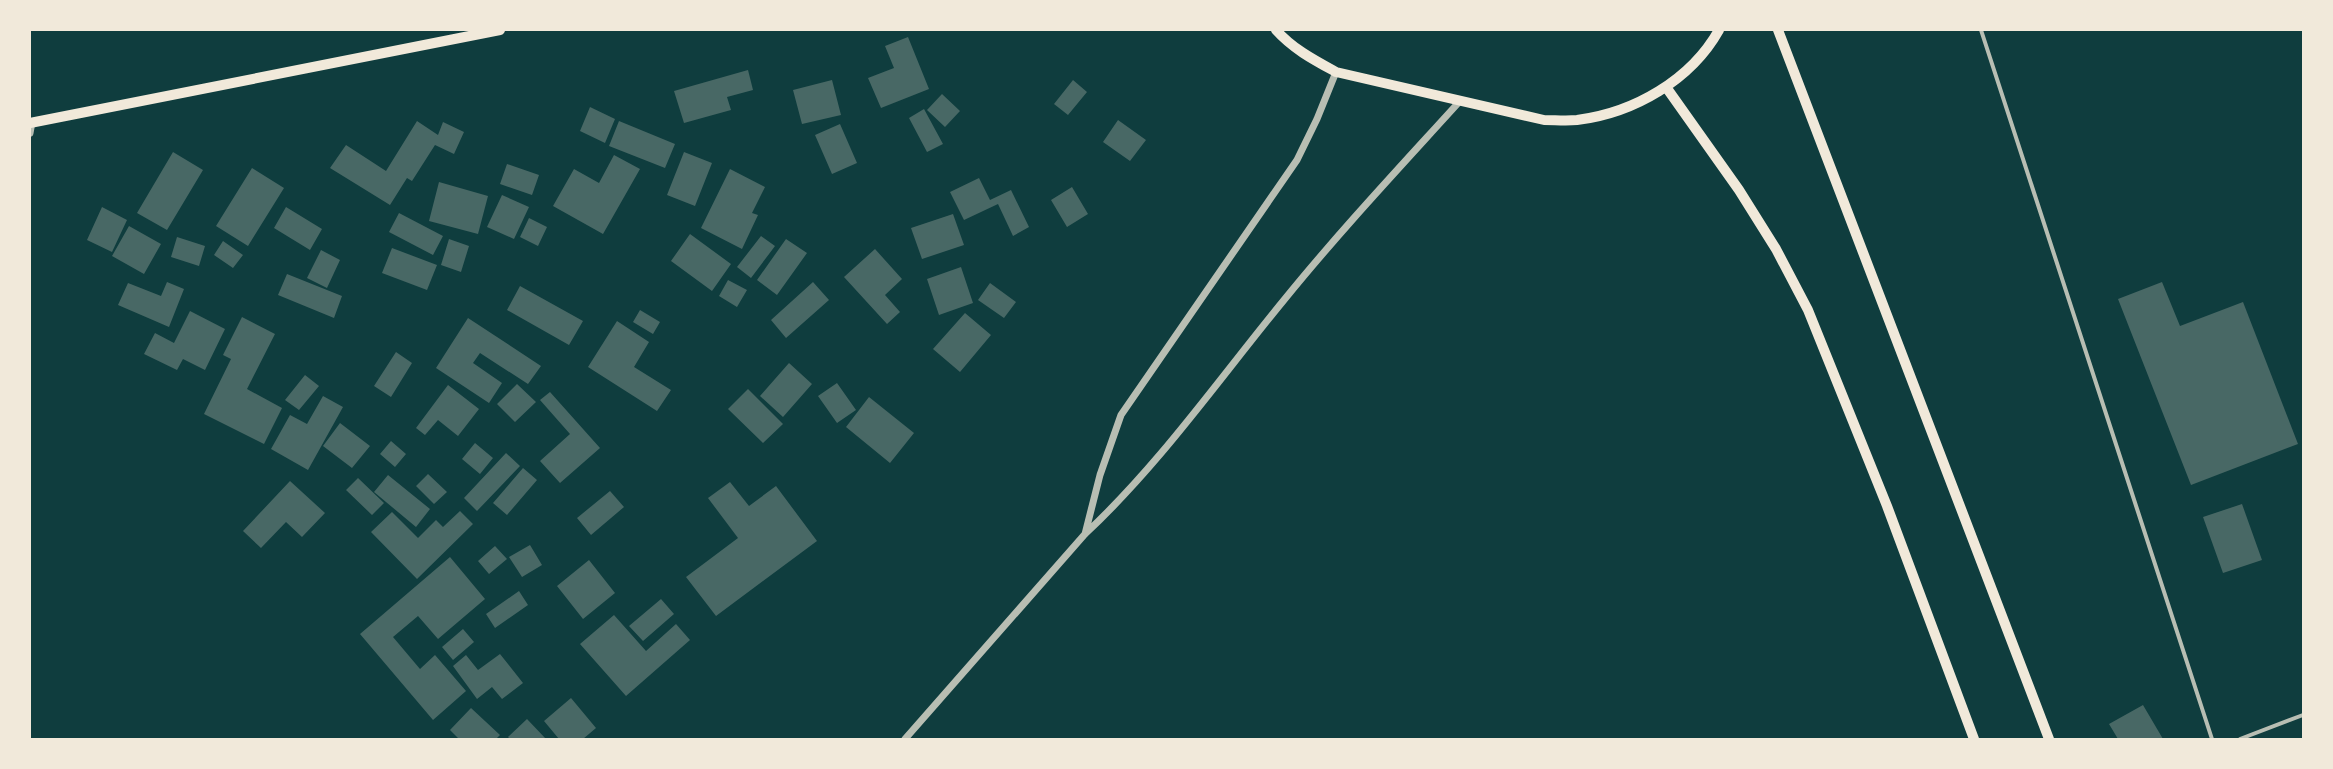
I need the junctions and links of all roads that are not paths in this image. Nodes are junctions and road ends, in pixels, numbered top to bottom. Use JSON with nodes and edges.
{"nodes":[{"id":1,"x":500,"y":30,"type":"edge"},
{"id":2,"x":1276,"y":30,"type":"edge"},
{"id":3,"x":1719,"y":30,"type":"edge"},
{"id":4,"x":1778,"y":30,"type":"edge"},
{"id":5,"x":1981,"y":30,"type":"edge"},
{"id":6,"x":1336,"y":72,"type":"junction"},
{"id":7,"x":1666,"y":87,"type":"junction"},
{"id":8,"x":1460,"y":101,"type":"junction"},
{"id":9,"x":31,"y":122,"type":"edge"},
{"id":10,"x":30,"y":133,"type":"edge"},
{"id":11,"x":1085,"y":534,"type":"junction"},
{"id":12,"x":2303,"y":715,"type":"edge"},
{"id":13,"x":906,"y":739,"type":"edge"},
{"id":14,"x":1974,"y":739,"type":"edge"},
{"id":15,"x":2049,"y":739,"type":"edge"},
{"id":16,"x":2212,"y":739,"type":"edge"},
{"id":17,"x":2240,"y":739,"type":"edge"}],
"edges":[{"from":1,"to":9,"type":"main road"},
{"from":2,"to":6,"type":"main road"},
{"from":3,"to":7,"type":"main road"},
{"from":4,"to":15,"type":"main road"},
{"from":5,"to":16,"type":"street"},
{"from":6,"to":8,"type":"main road"},
{"from":6,"to":11,"type":"street"},
{"from":7,"to":8,"type":"main road"},
{"from":7,"to":14,"type":"main road"},
{"from":8,"to":11,"type":"street"},
{"from":9,"to":10,"type":"street"},
{"from":11,"to":13,"type":"street"},
{"from":12,"to":17,"type":"street"}]}
